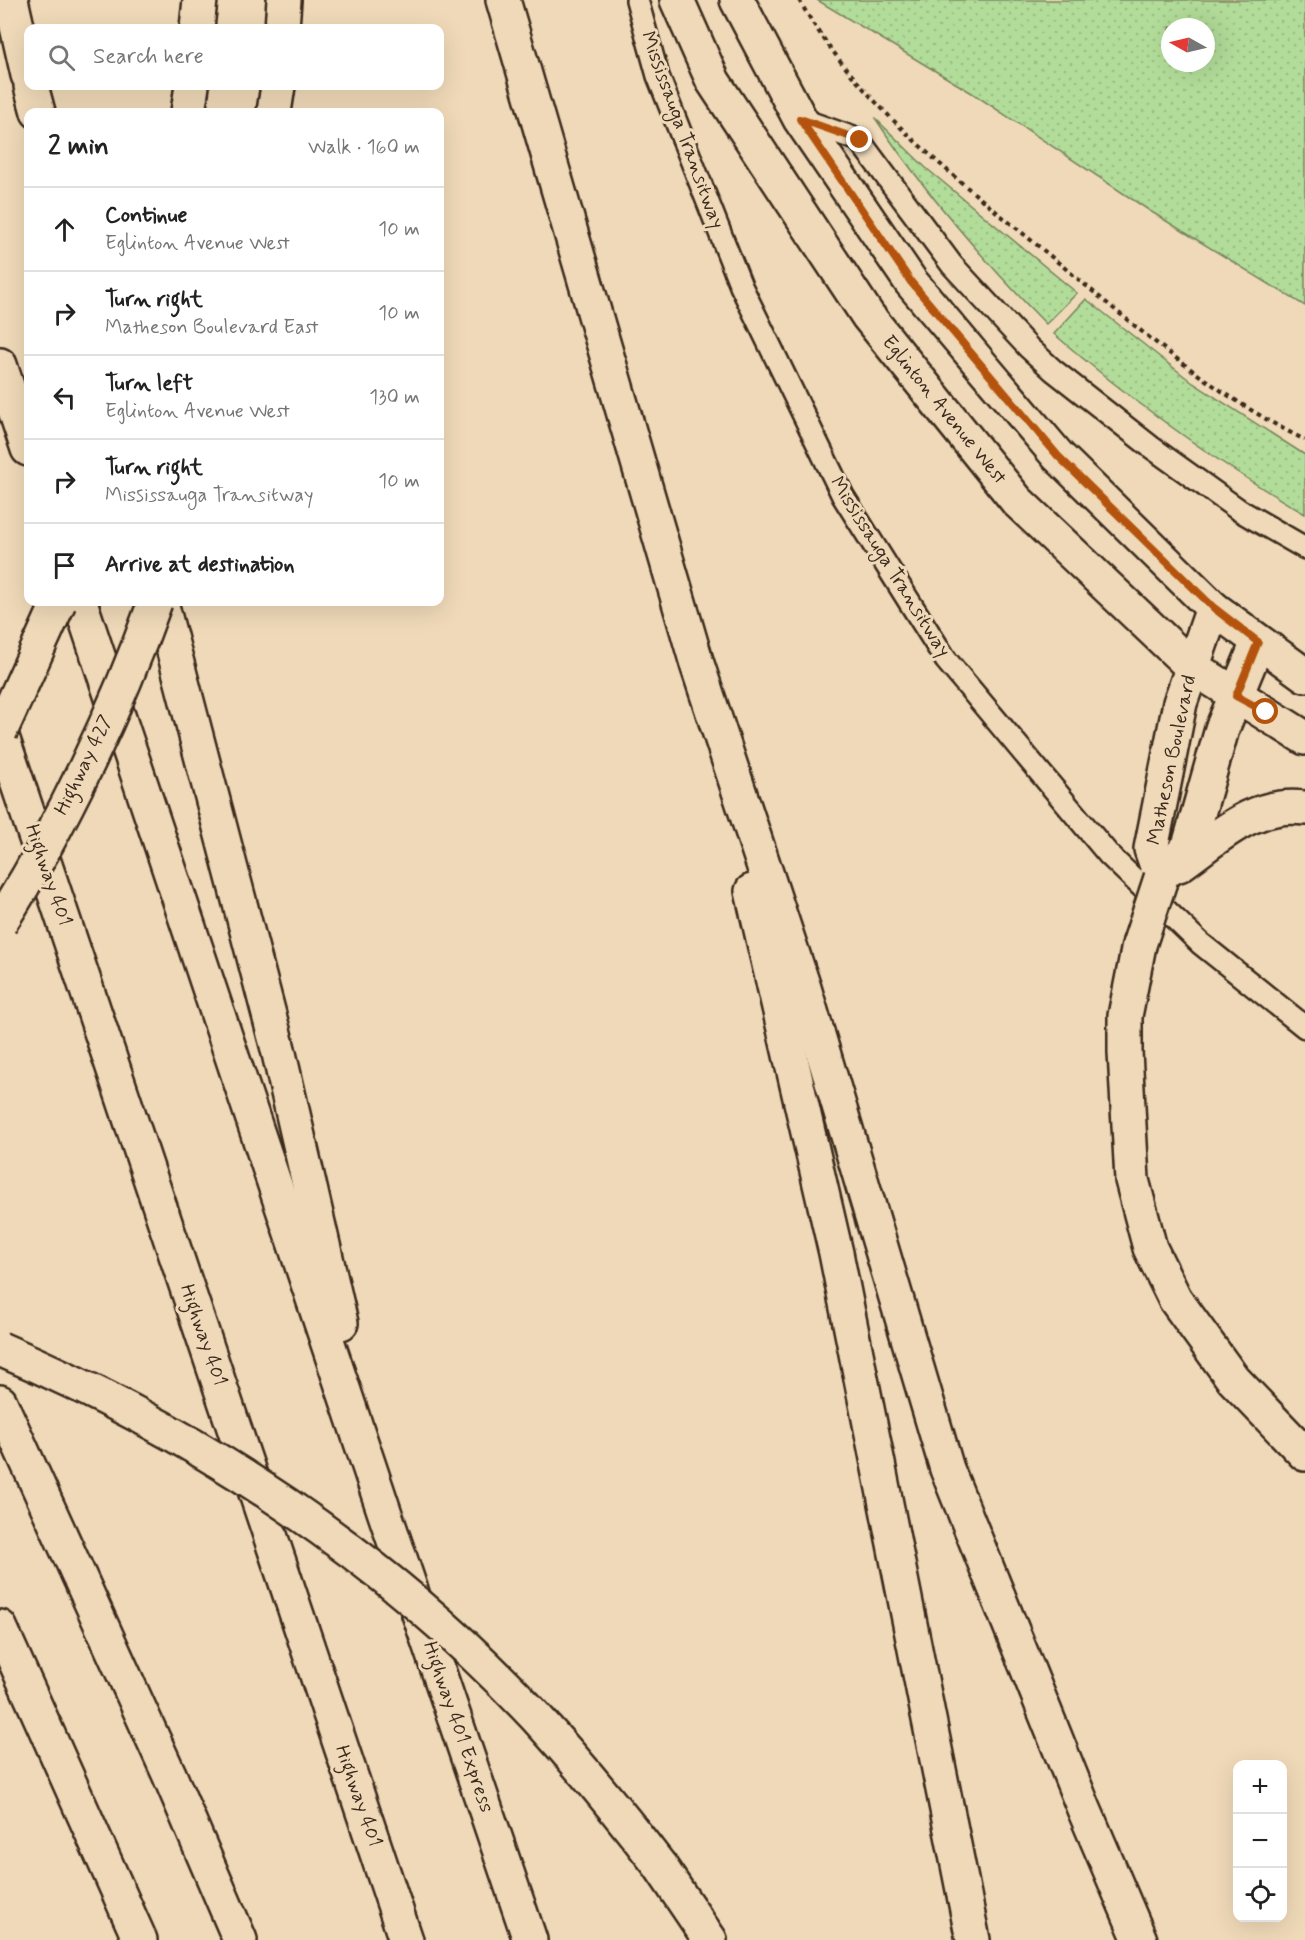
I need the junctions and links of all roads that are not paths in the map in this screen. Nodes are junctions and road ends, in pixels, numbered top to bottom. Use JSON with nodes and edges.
{"nodes":[{"id":1,"x":11,"y":0,"type":"edge"},
{"id":2,"x":200,"y":0,"type":"edge"},
{"id":3,"x":284,"y":0,"type":"edge"},
{"id":4,"x":503,"y":0,"type":"edge"},
{"id":5,"x":637,"y":0,"type":"edge"},
{"id":6,"x":677,"y":0,"type":"edge"},
{"id":7,"x":736,"y":0,"type":"edge"},
{"id":8,"x":197,"y":24,"type":"edge"},
{"id":9,"x":282,"y":24,"type":"edge"},
{"id":10,"x":24,"y":57,"type":"edge"},
{"id":11,"x":32,"y":90,"type":"edge"},
{"id":12,"x":277,"y":90,"type":"edge"},
{"id":13,"x":37,"y":108,"type":"edge"},
{"id":14,"x":275,"y":108,"type":"edge"},
{"id":15,"x":800,"y":119,"type":"junction"},
{"id":16,"x":0,"y":365,"type":"edge"},
{"id":17,"x":24,"y":437,"type":"edge"},
{"id":18,"x":1305,"y":548,"type":"edge"},
{"id":19,"x":57,"y":606,"type":"edge"},
{"id":20,"x":81,"y":606,"type":"edge"},
{"id":21,"x":153,"y":606,"type":"edge"},
{"id":22,"x":162,"y":606,"type":"edge"},
{"id":23,"x":1214,"y":608,"type":"junction"},
{"id":24,"x":1258,"y":642,"type":"junction"},
{"id":25,"x":697,"y":664,"type":"junction"},
{"id":26,"x":1192,"y":667,"type":"junction"},
{"id":27,"x":1305,"y":675,"type":"edge"},
{"id":28,"x":1236,"y":696,"type":"junction"},
{"id":29,"x":0,"y":731,"type":"edge"},
{"id":30,"x":1305,"y":738,"type":"edge"},
{"id":31,"x":1305,"y":808,"type":"edge"},
{"id":32,"x":1161,"y":878,"type":"junction"},
{"id":33,"x":0,"y":923,"type":"edge"},
{"id":34,"x":1305,"y":1028,"type":"edge"},
{"id":35,"x":0,"y":1349,"type":"edge"},
{"id":36,"x":0,"y":1402,"type":"edge"},
{"id":37,"x":1305,"y":1454,"type":"edge"},
{"id":38,"x":385,"y":1514,"type":"junction"},
{"id":39,"x":0,"y":1627,"type":"edge"},
{"id":40,"x":140,"y":1940,"type":"edge"},
{"id":41,"x":240,"y":1940,"type":"edge"},
{"id":42,"x":406,"y":1940,"type":"edge"},
{"id":43,"x":530,"y":1940,"type":"edge"},
{"id":44,"x":710,"y":1940,"type":"edge"},
{"id":45,"x":973,"y":1940,"type":"edge"},
{"id":46,"x":1140,"y":1940,"type":"edge"}],
"edges":[{"from":1,"to":10,"type":"main road"},
{"from":2,"to":8,"type":"main road"},
{"from":3,"to":9,"type":"main road"},
{"from":4,"to":25,"type":"main road"},
{"from":5,"to":34,"type":"lane","name":"Mississauga Transitway"},
{"from":6,"to":26,"type":"main road","name":"Eglinton Avenue West"},
{"from":7,"to":15,"type":"main road"},
{"from":11,"to":13,"type":"main road"},
{"from":12,"to":14,"type":"main road"},
{"from":15,"to":18,"type":"lane"},
{"from":15,"to":23,"type":"main road"},
{"from":16,"to":17,"type":"main road"},
{"from":19,"to":29,"type":"main road","bridge":true},
{"from":20,"to":38,"type":"main road"},
{"from":21,"to":33,"type":"main road","name":"Highway 427","bridge":true},
{"from":22,"to":38,"type":"main road"},
{"from":23,"to":24,"type":"main road"},
{"from":23,"to":26,"type":"main road","name":"Matheson Boulevard"},
{"from":24,"to":27,"type":"main road"},
{"from":24,"to":28,"type":"main road"},
{"from":25,"to":45,"type":"main road"},
{"from":25,"to":46,"type":"main road"},
{"from":26,"to":28,"type":"main road","name":"Eglinton Avenue West"},
{"from":26,"to":32,"type":"main road","name":"Matheson Boulevard"},
{"from":28,"to":30,"type":"main road","name":"Eglinton Avenue West"},
{"from":28,"to":32,"type":"main road"},
{"from":29,"to":42,"type":"main road","name":"Highway 401"},
{"from":31,"to":32,"type":"main road"},
{"from":32,"to":37,"type":"main road","bridge":true},
{"from":35,"to":44,"type":"main road","bridge":true},
{"from":36,"to":41,"type":"main road"},
{"from":38,"to":43,"type":"main road","name":"Highway 401 Express"},
{"from":39,"to":40,"type":"main road"}]}
